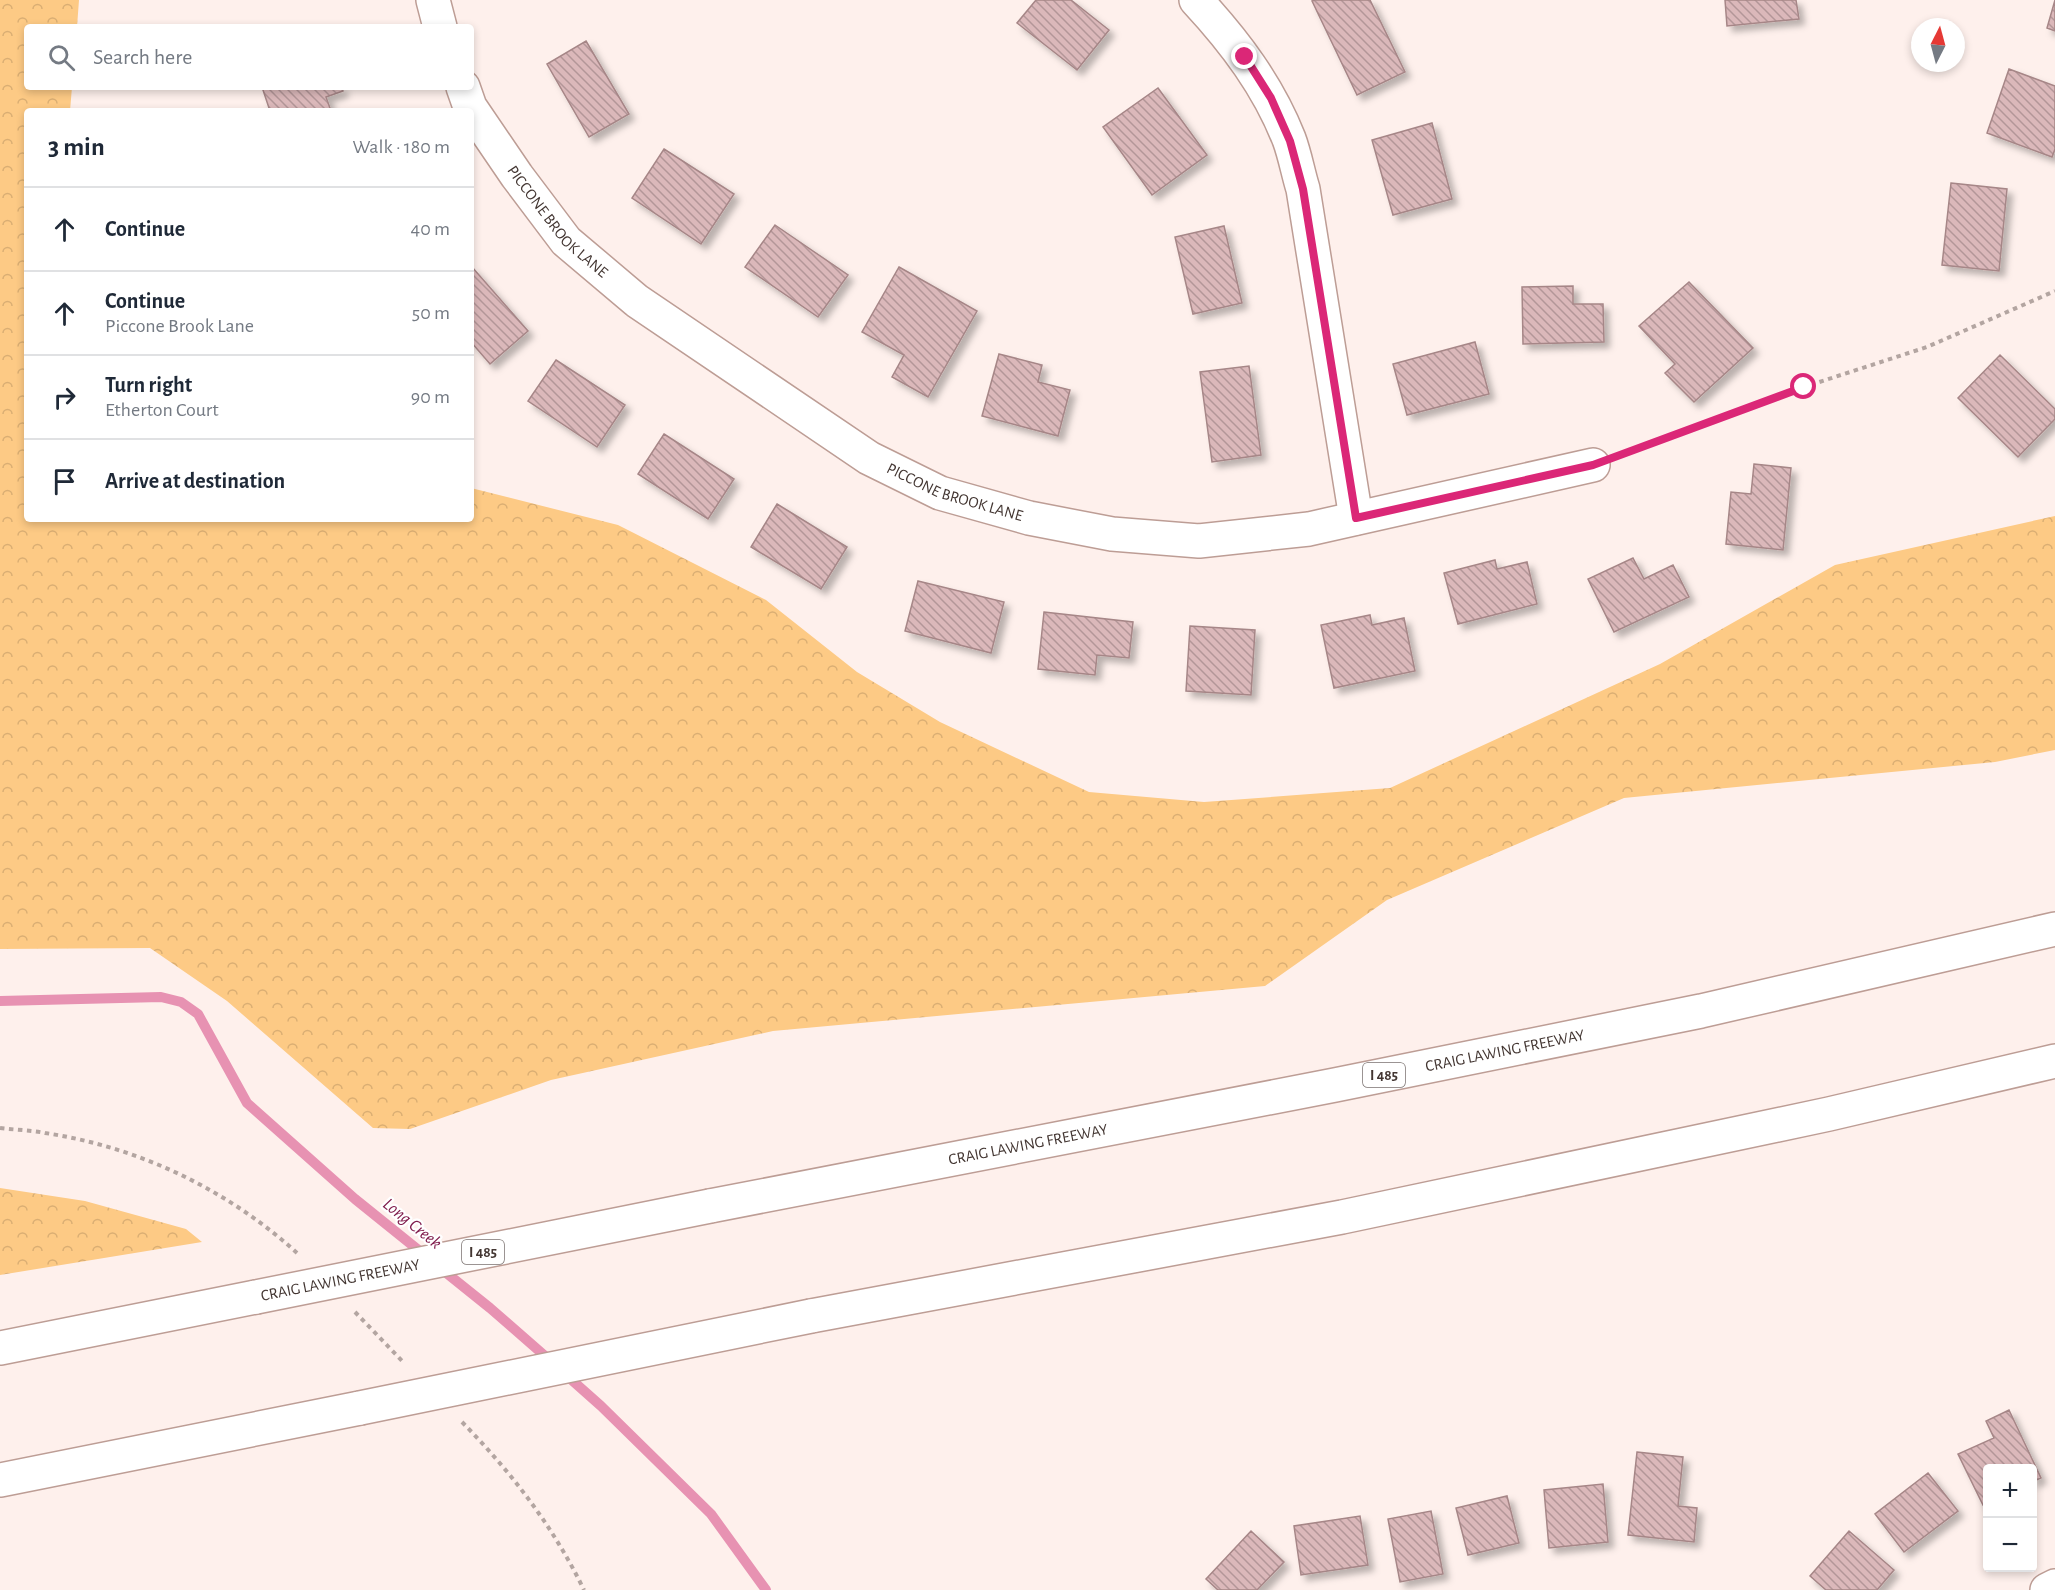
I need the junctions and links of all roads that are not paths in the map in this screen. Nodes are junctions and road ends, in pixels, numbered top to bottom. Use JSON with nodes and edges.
{"nodes":[{"id":1,"x":433,"y":0,"type":"edge"},
{"id":2,"x":1196,"y":0,"type":"edge"},
{"id":3,"x":439,"y":24,"type":"edge"},
{"id":4,"x":464,"y":90,"type":"edge"},
{"id":5,"x":472,"y":108,"type":"edge"},
{"id":6,"x":474,"y":112,"type":"edge"},
{"id":7,"x":1593,"y":465,"type":"road end"},
{"id":8,"x":1356,"y":518,"type":"junction"},
{"id":9,"x":2055,"y":929,"type":"edge"},
{"id":10,"x":2055,"y":1061,"type":"edge"},
{"id":11,"x":0,"y":1348,"type":"edge"},
{"id":12,"x":0,"y":1480,"type":"edge"},
{"id":13,"x":2055,"y":1586,"type":"edge"},
{"id":14,"x":2047,"y":1590,"type":"edge"}],
"edges":[{"from":1,"to":3,"type":"main road"},
{"from":2,"to":8,"type":"main road"},
{"from":4,"to":5,"type":"main road","name":"PICCONE BROOK LANE"},
{"from":6,"to":8,"type":"main road","name":"PICCONE BROOK LANE"},
{"from":7,"to":8,"type":"main road","name":"PICCONE BROOK LANE"},
{"from":9,"to":11,"type":"main road","name":"CRAIG LAWING FREEWAY","number":"I 485","bridge":true},
{"from":10,"to":12,"type":"main road","bridge":true},
{"from":13,"to":14,"type":"main road"}]}
